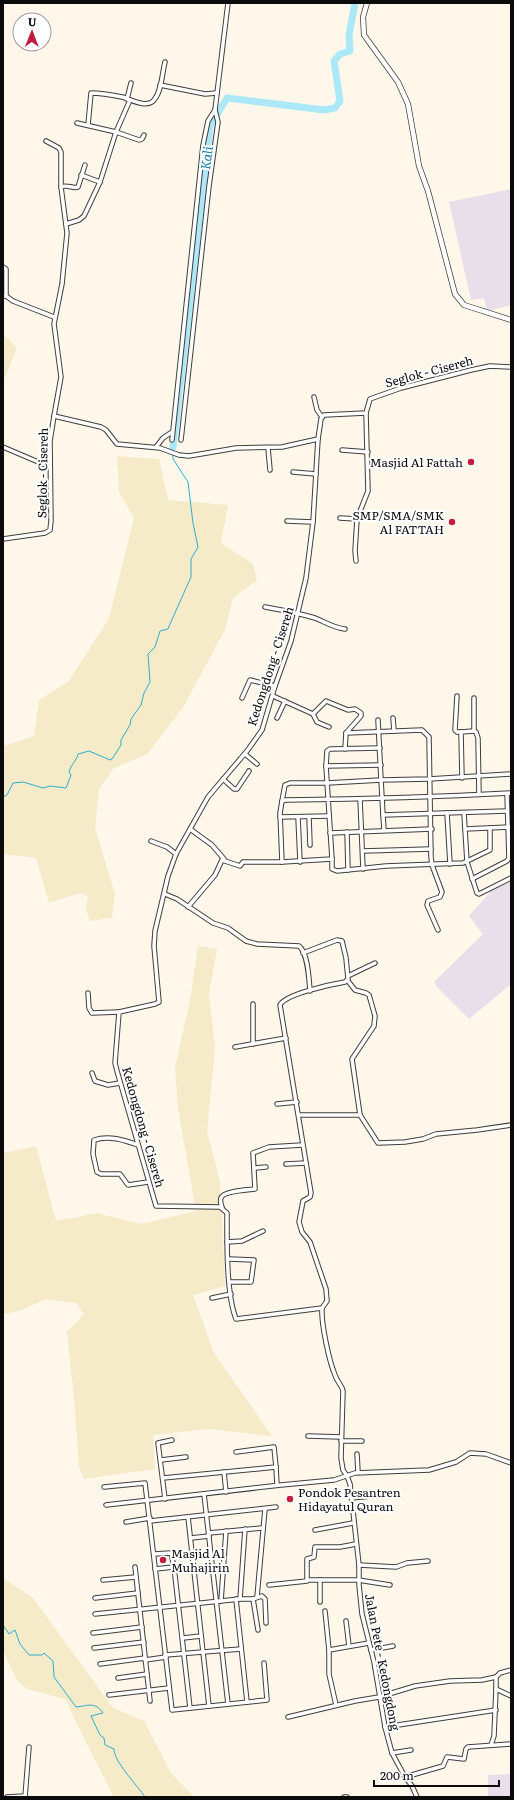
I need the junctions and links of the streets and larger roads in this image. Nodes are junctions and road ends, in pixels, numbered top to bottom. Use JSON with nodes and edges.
{"nodes":[{"id":1,"x":228,"y":3,"type":"edge"},
{"id":2,"x":367,"y":3,"type":"edge"},
{"id":3,"x":165,"y":62,"type":"dead end"},
{"id":4,"x":131,"y":83,"type":"dead end"},
{"id":5,"x":160,"y":84,"type":"junction"},
{"id":6,"x":217,"y":93,"type":"junction"},
{"id":7,"x":129,"y":99,"type":"junction"},
{"id":8,"x":215,"y":110,"type":"junction"},
{"id":9,"x":77,"y":123,"type":"dead end"},
{"id":10,"x":88,"y":125,"type":"junction"},
{"id":11,"x":116,"y":132,"type":"junction"},
{"id":12,"x":144,"y":135,"type":"dead end"},
{"id":13,"x":46,"y":140,"type":"dead end"},
{"id":14,"x":85,"y":165,"type":"dead end"},
{"id":15,"x":81,"y":175,"type":"junction"},
{"id":16,"x":100,"y":182,"type":"junction"},
{"id":17,"x":61,"y":187,"type":"junction"},
{"id":18,"x":66,"y":224,"type":"junction"},
{"id":19,"x":3,"y":267,"type":"edge"},
{"id":20,"x":4,"y":296,"type":"edge"},
{"id":21,"x":54,"y":317,"type":"junction"},
{"id":22,"x":511,"y":320,"type":"edge"},
{"id":23,"x":511,"y":367,"type":"edge"},
{"id":24,"x":314,"y":397,"type":"dead end"},
{"id":25,"x":366,"y":413,"type":"junction"},
{"id":26,"x":175,"y":414,"type":"junction"},
{"id":27,"x":182,"y":414,"type":"junction"},
{"id":28,"x":54,"y":416,"type":"junction"},
{"id":29,"x":322,"y":417,"type":"junction"},
{"id":30,"x":172,"y":432,"type":"junction"},
{"id":31,"x":318,"y":439,"type":"junction"},
{"id":32,"x":172,"y":440,"type":"dead end"},
{"id":33,"x":181,"y":440,"type":"dead end"},
{"id":34,"x":3,"y":447,"type":"edge"},
{"id":35,"x":156,"y":447,"type":"junction"},
{"id":36,"x":268,"y":448,"type":"junction"},
{"id":37,"x":342,"y":450,"type":"dead end"},
{"id":38,"x":368,"y":452,"type":"junction"},
{"id":39,"x":50,"y":467,"type":"junction"},
{"id":40,"x":270,"y":470,"type":"dead end"},
{"id":41,"x":293,"y":472,"type":"dead end"},
{"id":42,"x":316,"y":474,"type":"junction"},
{"id":43,"x":340,"y":518,"type":"dead end"},
{"id":44,"x":357,"y":519,"type":"junction"},
{"id":45,"x":287,"y":520,"type":"dead end"},
{"id":46,"x":313,"y":522,"type":"junction"},
{"id":47,"x":3,"y":539,"type":"edge"},
{"id":48,"x":356,"y":561,"type":"dead end"},
{"id":49,"x":265,"y":607,"type":"dead end"},
{"id":50,"x":299,"y":613,"type":"junction"},
{"id":51,"x":345,"y":629,"type":"dead end"},
{"id":52,"x":275,"y":686,"type":"junction"},
{"id":53,"x":273,"y":696,"type":"junction"},
{"id":54,"x":457,"y":696,"type":"dead end"},
{"id":55,"x":242,"y":698,"type":"dead end"},
{"id":56,"x":474,"y":698,"type":"dead end"},
{"id":57,"x":285,"y":701,"type":"junction"},
{"id":58,"x":313,"y":714,"type":"junction"},
{"id":59,"x":277,"y":718,"type":"dead end"},
{"id":60,"x":393,"y":718,"type":"dead end"},
{"id":61,"x":378,"y":720,"type":"dead end"},
{"id":62,"x":329,"y":727,"type":"dead end"},
{"id":63,"x":394,"y":731,"type":"junction"},
{"id":64,"x":474,"y":731,"type":"junction"},
{"id":65,"x":378,"y":732,"type":"junction"},
{"id":66,"x":461,"y":732,"type":"junction"},
{"id":67,"x":346,"y":733,"type":"junction"},
{"id":68,"x":380,"y":748,"type":"junction"},
{"id":69,"x":345,"y":749,"type":"junction"},
{"id":70,"x":245,"y":754,"type":"junction"},
{"id":71,"x":257,"y":764,"type":"dead end"},
{"id":72,"x":381,"y":765,"type":"junction"},
{"id":73,"x":326,"y":766,"type":"junction"},
{"id":74,"x":249,"y":771,"type":"dead end"},
{"id":75,"x":511,"y":774,"type":"edge"},
{"id":76,"x":479,"y":777,"type":"junction"},
{"id":77,"x":462,"y":778,"type":"junction"},
{"id":78,"x":223,"y":779,"type":"junction"},
{"id":79,"x":429,"y":779,"type":"junction"},
{"id":80,"x":381,"y":780,"type":"junction"},
{"id":81,"x":327,"y":783,"type":"junction"},
{"id":82,"x":479,"y":794,"type":"junction"},
{"id":83,"x":509,"y":794,"type":"edge"},
{"id":84,"x":430,"y":796,"type":"junction"},
{"id":85,"x":382,"y":798,"type":"junction"},
{"id":86,"x":329,"y":799,"type":"junction"},
{"id":87,"x":360,"y":799,"type":"junction"},
{"id":88,"x":282,"y":801,"type":"junction"},
{"id":89,"x":507,"y":810,"type":"junction"},
{"id":90,"x":431,"y":813,"type":"junction"},
{"id":91,"x":447,"y":813,"type":"junction"},
{"id":92,"x":464,"y":813,"type":"junction"},
{"id":93,"x":384,"y":815,"type":"junction"},
{"id":94,"x":329,"y":816,"type":"junction"},
{"id":95,"x":280,"y":817,"type":"junction"},
{"id":96,"x":298,"y":817,"type":"junction"},
{"id":97,"x":310,"y":818,"type":"junction"},
{"id":98,"x":509,"y":827,"type":"edge"},
{"id":99,"x":490,"y":828,"type":"junction"},
{"id":100,"x":432,"y":829,"type":"junction"},
{"id":101,"x":465,"y":829,"type":"junction"},
{"id":102,"x":190,"y":830,"type":"junction"},
{"id":103,"x":384,"y":830,"type":"junction"},
{"id":104,"x":347,"y":832,"type":"junction"},
{"id":105,"x":363,"y":832,"type":"junction"},
{"id":106,"x":330,"y":833,"type":"junction"},
{"id":107,"x":151,"y":841,"type":"dead end"},
{"id":108,"x":310,"y":845,"type":"dead end"},
{"id":109,"x":431,"y":848,"type":"junction"},
{"id":110,"x":363,"y":851,"type":"junction"},
{"id":111,"x":176,"y":854,"type":"junction"},
{"id":112,"x":332,"y":859,"type":"junction"},
{"id":113,"x":224,"y":860,"type":"junction"},
{"id":114,"x":282,"y":862,"type":"junction"},
{"id":115,"x":300,"y":862,"type":"junction"},
{"id":116,"x":467,"y":862,"type":"junction"},
{"id":117,"x":450,"y":864,"type":"junction"},
{"id":118,"x":432,"y":865,"type":"junction"},
{"id":119,"x":363,"y":869,"type":"junction"},
{"id":120,"x":348,"y":870,"type":"junction"},
{"id":121,"x":511,"y":878,"type":"edge"},
{"id":122,"x":472,"y":879,"type":"junction"},
{"id":123,"x":165,"y":894,"type":"junction"},
{"id":124,"x":188,"y":906,"type":"junction"},
{"id":125,"x":438,"y":930,"type":"dead end"},
{"id":126,"x":303,"y":953,"type":"junction"},
{"id":127,"x":375,"y":963,"type":"dead end"},
{"id":128,"x":348,"y":978,"type":"junction"},
{"id":129,"x":310,"y":990,"type":"junction"},
{"id":130,"x":88,"y":993,"type":"dead end"},
{"id":131,"x":253,"y":1004,"type":"dead end"},
{"id":132,"x":119,"y":1012,"type":"junction"},
{"id":133,"x":286,"y":1038,"type":"junction"},
{"id":134,"x":254,"y":1044,"type":"junction"},
{"id":135,"x":235,"y":1047,"type":"dead end"},
{"id":136,"x":92,"y":1073,"type":"dead end"},
{"id":137,"x":120,"y":1083,"type":"junction"},
{"id":138,"x":297,"y":1102,"type":"junction"},
{"id":139,"x":277,"y":1104,"type":"dead end"},
{"id":140,"x":299,"y":1115,"type":"junction"},
{"id":141,"x":360,"y":1115,"type":"junction"},
{"id":142,"x":511,"y":1124,"type":"edge"},
{"id":143,"x":138,"y":1145,"type":"junction"},
{"id":144,"x":302,"y":1146,"type":"junction"},
{"id":145,"x":306,"y":1163,"type":"junction"},
{"id":146,"x":286,"y":1164,"type":"dead end"},
{"id":147,"x":266,"y":1167,"type":"dead end"},
{"id":148,"x":255,"y":1168,"type":"junction"},
{"id":149,"x":148,"y":1182,"type":"junction"},
{"id":150,"x":222,"y":1207,"type":"junction"},
{"id":151,"x":263,"y":1232,"type":"dead end"},
{"id":152,"x":227,"y":1242,"type":"junction"},
{"id":153,"x":229,"y":1259,"type":"junction"},
{"id":154,"x":230,"y":1282,"type":"junction"},
{"id":155,"x":231,"y":1294,"type":"junction"},
{"id":156,"x":212,"y":1298,"type":"dead end"},
{"id":157,"x":322,"y":1308,"type":"junction"},
{"id":158,"x":308,"y":1436,"type":"dead end"},
{"id":159,"x":341,"y":1439,"type":"junction"},
{"id":160,"x":172,"y":1440,"type":"dead end"},
{"id":161,"x":362,"y":1441,"type":"dead end"},
{"id":162,"x":236,"y":1452,"type":"dead end"},
{"id":163,"x":357,"y":1454,"type":"dead end"},
{"id":164,"x":186,"y":1457,"type":"dead end"},
{"id":165,"x":161,"y":1460,"type":"junction"},
{"id":166,"x":511,"y":1462,"type":"edge"},
{"id":167,"x":276,"y":1467,"type":"junction"},
{"id":168,"x":224,"y":1472,"type":"junction"},
{"id":169,"x":358,"y":1472,"type":"junction"},
{"id":170,"x":347,"y":1476,"type":"junction"},
{"id":171,"x":163,"y":1478,"type":"junction"},
{"id":172,"x":277,"y":1486,"type":"junction"},
{"id":173,"x":104,"y":1487,"type":"dead end"},
{"id":174,"x":226,"y":1492,"type":"junction"},
{"id":175,"x":204,"y":1494,"type":"junction"},
{"id":176,"x":392,"y":1494,"type":"dead end"},
{"id":177,"x":166,"y":1498,"type":"junction"},
{"id":178,"x":351,"y":1498,"type":"junction"},
{"id":179,"x":148,"y":1500,"type":"junction"},
{"id":180,"x":106,"y":1505,"type":"dead end"},
{"id":181,"x":276,"y":1507,"type":"dead end"},
{"id":182,"x":265,"y":1508,"type":"junction"},
{"id":183,"x":207,"y":1515,"type":"junction"},
{"id":184,"x":188,"y":1517,"type":"junction"},
{"id":185,"x":150,"y":1520,"type":"junction"},
{"id":186,"x":126,"y":1522,"type":"dead end"},
{"id":187,"x":353,"y":1523,"type":"junction"},
{"id":188,"x":262,"y":1528,"type":"junction"},
{"id":189,"x":245,"y":1529,"type":"junction"},
{"id":190,"x":315,"y":1530,"type":"dead end"},
{"id":191,"x":226,"y":1531,"type":"junction"},
{"id":192,"x":209,"y":1535,"type":"junction"},
{"id":193,"x":191,"y":1538,"type":"junction"},
{"id":194,"x":356,"y":1544,"type":"junction"},
{"id":195,"x":154,"y":1554,"type":"junction"},
{"id":196,"x":428,"y":1561,"type":"dead end"},
{"id":197,"x":359,"y":1565,"type":"junction"},
{"id":198,"x":135,"y":1567,"type":"dead end"},
{"id":199,"x":174,"y":1567,"type":"junction"},
{"id":200,"x":155,"y":1569,"type":"junction"},
{"id":201,"x":136,"y":1577,"type":"junction"},
{"id":202,"x":103,"y":1580,"type":"dead end"},
{"id":203,"x":307,"y":1580,"type":"junction"},
{"id":204,"x":320,"y":1580,"type":"junction"},
{"id":205,"x":358,"y":1580,"type":"junction"},
{"id":206,"x":269,"y":1585,"type":"dead end"},
{"id":207,"x":390,"y":1585,"type":"dead end"},
{"id":208,"x":138,"y":1593,"type":"junction"},
{"id":209,"x":95,"y":1598,"type":"dead end"},
{"id":210,"x":255,"y":1598,"type":"junction"},
{"id":211,"x":238,"y":1599,"type":"junction"},
{"id":212,"x":219,"y":1601,"type":"junction"},
{"id":213,"x":320,"y":1602,"type":"dead end"},
{"id":214,"x":198,"y":1603,"type":"junction"},
{"id":215,"x":179,"y":1605,"type":"junction"},
{"id":216,"x":160,"y":1607,"type":"junction"},
{"id":217,"x":140,"y":1610,"type":"junction"},
{"id":218,"x":325,"y":1611,"type":"dead end"},
{"id":219,"x":95,"y":1614,"type":"dead end"},
{"id":220,"x":346,"y":1621,"type":"dead end"},
{"id":221,"x":266,"y":1623,"type":"dead end"},
{"id":222,"x":142,"y":1626,"type":"junction"},
{"id":223,"x":258,"y":1630,"type":"dead end"},
{"id":224,"x":93,"y":1633,"type":"dead end"},
{"id":225,"x":201,"y":1636,"type":"junction"},
{"id":226,"x":183,"y":1638,"type":"junction"},
{"id":227,"x":144,"y":1642,"type":"junction"},
{"id":228,"x":369,"y":1643,"type":"junction"},
{"id":229,"x":349,"y":1646,"type":"junction"},
{"id":230,"x":393,"y":1646,"type":"dead end"},
{"id":231,"x":94,"y":1648,"type":"dead end"},
{"id":232,"x":241,"y":1649,"type":"junction"},
{"id":233,"x":329,"y":1650,"type":"junction"},
{"id":234,"x":371,"y":1650,"type":"junction"},
{"id":235,"x":222,"y":1651,"type":"junction"},
{"id":236,"x":203,"y":1652,"type":"junction"},
{"id":237,"x":185,"y":1654,"type":"junction"},
{"id":238,"x":166,"y":1656,"type":"junction"},
{"id":239,"x":145,"y":1659,"type":"junction"},
{"id":240,"x":264,"y":1663,"type":"dead end"},
{"id":241,"x":100,"y":1664,"type":"dead end"},
{"id":242,"x":511,"y":1670,"type":"edge"},
{"id":243,"x":147,"y":1674,"type":"junction"},
{"id":244,"x":496,"y":1677,"type":"junction"},
{"id":245,"x":118,"y":1678,"type":"dead end"},
{"id":246,"x":169,"y":1688,"type":"junction"},
{"id":247,"x":496,"y":1688,"type":"junction"},
{"id":248,"x":149,"y":1691,"type":"junction"},
{"id":249,"x":109,"y":1696,"type":"dead end"},
{"id":250,"x":511,"y":1696,"type":"edge"},
{"id":251,"x":379,"y":1697,"type":"junction"},
{"id":252,"x":150,"y":1701,"type":"dead end"},
{"id":253,"x":246,"y":1702,"type":"junction"},
{"id":254,"x":228,"y":1704,"type":"junction"},
{"id":255,"x":209,"y":1706,"type":"junction"},
{"id":256,"x":336,"y":1706,"type":"junction"},
{"id":257,"x":190,"y":1708,"type":"junction"},
{"id":258,"x":496,"y":1710,"type":"junction"},
{"id":259,"x":288,"y":1717,"type":"dead end"},
{"id":260,"x":385,"y":1727,"type":"junction"},
{"id":261,"x":511,"y":1744,"type":"edge"},
{"id":262,"x":492,"y":1745,"type":"junction"},
{"id":263,"x":29,"y":1747,"type":"dead end"},
{"id":264,"x":411,"y":1750,"type":"dead end"},
{"id":265,"x":392,"y":1753,"type":"junction"},
{"id":266,"x":405,"y":1777,"type":"junction"},
{"id":267,"x":25,"y":1796,"type":"edge"},
{"id":268,"x":7,"y":1797,"type":"edge"},
{"id":269,"x":344,"y":1797,"type":"edge"},
{"id":270,"x":347,"y":1797,"type":"edge"},
{"id":271,"x":417,"y":1797,"type":"edge"}],
"edges":[{"from":1,"to":6,"type":"street"},
{"from":2,"to":22,"type":"street"},
{"from":3,"to":5,"type":"street"},
{"from":4,"to":7,"type":"street"},
{"from":5,"to":6,"type":"street"},
{"from":5,"to":7,"type":"street"},
{"from":6,"to":8,"type":"street"},
{"from":7,"to":10,"type":"street"},
{"from":7,"to":11,"type":"street"},
{"from":8,"to":26,"type":"street"},
{"from":8,"to":27,"type":"street"},
{"from":9,"to":10,"type":"street"},
{"from":10,"to":11,"type":"street"},
{"from":11,"to":12,"type":"street"},
{"from":11,"to":16,"type":"street"},
{"from":13,"to":17,"type":"street"},
{"from":14,"to":15,"type":"street"},
{"from":15,"to":16,"type":"street"},
{"from":15,"to":17,"type":"street"},
{"from":16,"to":18,"type":"street"},
{"from":17,"to":18,"type":"street"},
{"from":18,"to":21,"type":"street"},
{"from":19,"to":20,"type":"street"},
{"from":20,"to":21,"type":"street"},
{"from":21,"to":28,"type":"street"},
{"from":23,"to":25,"type":"street","name":"Seglok - Cisereh"},
{"from":24,"to":29,"type":"street"},
{"from":25,"to":29,"type":"street"},
{"from":25,"to":38,"type":"street"},
{"from":26,"to":27,"type":"street"},
{"from":26,"to":30,"type":"street"},
{"from":27,"to":33,"type":"street"},
{"from":28,"to":35,"type":"street","name":"Seglok - Cisereh"},
{"from":28,"to":39,"type":"street","name":"Seglok - Cisereh"},
{"from":29,"to":31,"type":"street"},
{"from":30,"to":32,"type":"street"},
{"from":30,"to":35,"type":"street"},
{"from":31,"to":36,"type":"street","name":"Seglok - Cisereh"},
{"from":31,"to":42,"type":"street","name":"Kedongdong - Cisereh"},
{"from":34,"to":39,"type":"street"},
{"from":35,"to":36,"type":"street","name":"Seglok - Cisereh"},
{"from":36,"to":40,"type":"street"},
{"from":37,"to":38,"type":"street"},
{"from":38,"to":44,"type":"street"},
{"from":39,"to":47,"type":"street","name":"Seglok - Cisereh"},
{"from":41,"to":42,"type":"street"},
{"from":42,"to":46,"type":"street","name":"Kedongdong - Cisereh"},
{"from":43,"to":44,"type":"street"},
{"from":44,"to":48,"type":"street"},
{"from":45,"to":46,"type":"street"},
{"from":46,"to":50,"type":"street","name":"Kedongdong - Cisereh"},
{"from":49,"to":50,"type":"street"},
{"from":50,"to":51,"type":"street"},
{"from":50,"to":52,"type":"street","name":"Kedongdong - Cisereh"},
{"from":52,"to":53,"type":"street","name":"Kedongdong - Cisereh"},
{"from":52,"to":55,"type":"street"},
{"from":53,"to":57,"type":"street"},
{"from":53,"to":70,"type":"street","name":"Kedongdong - Cisereh"},
{"from":54,"to":66,"type":"street"},
{"from":56,"to":64,"type":"street"},
{"from":57,"to":58,"type":"street"},
{"from":57,"to":59,"type":"street"},
{"from":58,"to":62,"type":"street"},
{"from":58,"to":67,"type":"street"},
{"from":60,"to":63,"type":"street"},
{"from":61,"to":65,"type":"street"},
{"from":63,"to":65,"type":"street"},
{"from":63,"to":79,"type":"street"},
{"from":64,"to":66,"type":"street"},
{"from":64,"to":76,"type":"street"},
{"from":65,"to":67,"type":"street"},
{"from":65,"to":68,"type":"street"},
{"from":66,"to":77,"type":"street"},
{"from":67,"to":69,"type":"street"},
{"from":68,"to":69,"type":"street"},
{"from":68,"to":72,"type":"street"},
{"from":69,"to":73,"type":"street"},
{"from":70,"to":71,"type":"street"},
{"from":70,"to":78,"type":"street","name":"Kedongdong - Cisereh"},
{"from":72,"to":73,"type":"street"},
{"from":72,"to":80,"type":"street"},
{"from":73,"to":81,"type":"street"},
{"from":74,"to":78,"type":"street"},
{"from":75,"to":76,"type":"street"},
{"from":76,"to":77,"type":"street"},
{"from":76,"to":82,"type":"street"},
{"from":77,"to":79,"type":"street"},
{"from":78,"to":102,"type":"street","name":"Kedongdong - Cisereh"},
{"from":79,"to":80,"type":"street"},
{"from":79,"to":84,"type":"street"},
{"from":80,"to":81,"type":"street"},
{"from":80,"to":85,"type":"street"},
{"from":81,"to":86,"type":"street"},
{"from":81,"to":88,"type":"street"},
{"from":82,"to":83,"type":"street"},
{"from":82,"to":84,"type":"street"},
{"from":83,"to":89,"type":"street"},
{"from":84,"to":85,"type":"street"},
{"from":84,"to":90,"type":"street"},
{"from":85,"to":87,"type":"street"},
{"from":85,"to":93,"type":"street"},
{"from":86,"to":87,"type":"street"},
{"from":86,"to":88,"type":"street"},
{"from":86,"to":94,"type":"street"},
{"from":87,"to":105,"type":"street"},
{"from":88,"to":95,"type":"street"},
{"from":89,"to":92,"type":"street"},
{"from":89,"to":98,"type":"street"},
{"from":90,"to":91,"type":"street"},
{"from":90,"to":93,"type":"street"},
{"from":90,"to":100,"type":"street"},
{"from":91,"to":92,"type":"street"},
{"from":91,"to":117,"type":"street"},
{"from":92,"to":101,"type":"street"},
{"from":93,"to":103,"type":"street"},
{"from":94,"to":97,"type":"street"},
{"from":94,"to":106,"type":"street"},
{"from":95,"to":96,"type":"street"},
{"from":95,"to":114,"type":"street"},
{"from":96,"to":97,"type":"street"},
{"from":96,"to":115,"type":"street"},
{"from":97,"to":108,"type":"street"},
{"from":98,"to":99,"type":"street"},
{"from":98,"to":122,"type":"street"},
{"from":99,"to":101,"type":"street"},
{"from":99,"to":116,"type":"street"},
{"from":100,"to":103,"type":"street"},
{"from":100,"to":109,"type":"street"},
{"from":101,"to":116,"type":"street"},
{"from":102,"to":111,"type":"street","name":"Kedongdong - Cisereh"},
{"from":102,"to":113,"type":"street"},
{"from":103,"to":105,"type":"street"},
{"from":104,"to":105,"type":"street"},
{"from":104,"to":106,"type":"street"},
{"from":104,"to":120,"type":"street"},
{"from":105,"to":110,"type":"street"},
{"from":106,"to":112,"type":"street"},
{"from":107,"to":111,"type":"street"},
{"from":109,"to":110,"type":"street"},
{"from":109,"to":118,"type":"street"},
{"from":110,"to":119,"type":"street"},
{"from":111,"to":123,"type":"street","name":"Kedongdong - Cisereh"},
{"from":112,"to":115,"type":"street"},
{"from":112,"to":120,"type":"street"},
{"from":113,"to":114,"type":"street"},
{"from":113,"to":124,"type":"street"},
{"from":114,"to":115,"type":"street"},
{"from":116,"to":117,"type":"street"},
{"from":116,"to":122,"type":"street"},
{"from":117,"to":118,"type":"street"},
{"from":118,"to":119,"type":"street"},
{"from":118,"to":125,"type":"street"},
{"from":119,"to":120,"type":"street"},
{"from":121,"to":122,"type":"street"},
{"from":123,"to":124,"type":"street"},
{"from":123,"to":132,"type":"street","name":"Kedongdong - Cisereh"},
{"from":124,"to":126,"type":"street"},
{"from":126,"to":128,"type":"street"},
{"from":126,"to":129,"type":"street"},
{"from":127,"to":128,"type":"street"},
{"from":128,"to":129,"type":"street"},
{"from":128,"to":141,"type":"street"},
{"from":129,"to":133,"type":"street"},
{"from":130,"to":132,"type":"street"},
{"from":131,"to":134,"type":"street"},
{"from":132,"to":137,"type":"street","name":"Kedongdong - Cisereh"},
{"from":133,"to":134,"type":"street"},
{"from":133,"to":138,"type":"street"},
{"from":134,"to":135,"type":"street"},
{"from":136,"to":137,"type":"street"},
{"from":137,"to":143,"type":"street","name":"Kedongdong - Cisereh"},
{"from":138,"to":139,"type":"street"},
{"from":138,"to":140,"type":"street"},
{"from":140,"to":141,"type":"street"},
{"from":140,"to":144,"type":"street"},
{"from":141,"to":142,"type":"street"},
{"from":143,"to":149,"type":"street","name":"Kedongdong - Cisereh"},
{"from":143,"to":149,"type":"street"},
{"from":144,"to":145,"type":"street"},
{"from":144,"to":148,"type":"street"},
{"from":145,"to":146,"type":"street"},
{"from":145,"to":157,"type":"street"},
{"from":147,"to":148,"type":"street"},
{"from":148,"to":150,"type":"street"},
{"from":149,"to":150,"type":"street","name":"Kedongdong - Cisereh"},
{"from":150,"to":152,"type":"street"},
{"from":151,"to":152,"type":"street"},
{"from":152,"to":153,"type":"street"},
{"from":153,"to":154,"type":"street"},
{"from":153,"to":154,"type":"street"},
{"from":154,"to":155,"type":"street"},
{"from":155,"to":156,"type":"street"},
{"from":155,"to":157,"type":"street"},
{"from":157,"to":159,"type":"street"},
{"from":158,"to":159,"type":"street"},
{"from":159,"to":161,"type":"street"},
{"from":159,"to":170,"type":"street"},
{"from":160,"to":165,"type":"street"},
{"from":162,"to":167,"type":"street"},
{"from":163,"to":169,"type":"street"},
{"from":164,"to":165,"type":"street"},
{"from":165,"to":171,"type":"street"},
{"from":166,"to":169,"type":"street"},
{"from":167,"to":168,"type":"street"},
{"from":167,"to":172,"type":"street"},
{"from":168,"to":171,"type":"street"},
{"from":168,"to":174,"type":"street"},
{"from":169,"to":170,"type":"street"},
{"from":170,"to":172,"type":"street"},
{"from":170,"to":178,"type":"street","name":"Jalan Pete - Kedongdong"},
{"from":171,"to":177,"type":"street"},
{"from":172,"to":174,"type":"street"},
{"from":173,"to":179,"type":"street"},
{"from":174,"to":175,"type":"street"},
{"from":175,"to":177,"type":"street"},
{"from":175,"to":183,"type":"street"},
{"from":176,"to":178,"type":"street"},
{"from":177,"to":179,"type":"street"},
{"from":178,"to":187,"type":"street","name":"Jalan Pete - Kedongdong"},
{"from":179,"to":180,"type":"street"},
{"from":179,"to":185,"type":"street"},
{"from":181,"to":182,"type":"street"},
{"from":182,"to":183,"type":"street"},
{"from":182,"to":188,"type":"street"},
{"from":183,"to":184,"type":"street"},
{"from":183,"to":192,"type":"street"},
{"from":184,"to":185,"type":"street"},
{"from":184,"to":193,"type":"street"},
{"from":185,"to":186,"type":"street"},
{"from":185,"to":195,"type":"street"},
{"from":187,"to":190,"type":"street"},
{"from":187,"to":194,"type":"street","name":"Jalan Pete - Kedongdong"},
{"from":188,"to":189,"type":"street"},
{"from":188,"to":210,"type":"street"},
{"from":189,"to":191,"type":"street"},
{"from":189,"to":211,"type":"street"},
{"from":191,"to":192,"type":"street"},
{"from":191,"to":212,"type":"street"},
{"from":192,"to":193,"type":"street"},
{"from":192,"to":212,"type":"street"},
{"from":193,"to":214,"type":"street"},
{"from":194,"to":197,"type":"street","name":"Jalan Pete - Kedongdong"},
{"from":194,"to":203,"type":"street"},
{"from":195,"to":199,"type":"street"},
{"from":195,"to":200,"type":"street"},
{"from":196,"to":197,"type":"street"},
{"from":197,"to":205,"type":"street","name":"Jalan Pete - Kedongdong"},
{"from":198,"to":201,"type":"street"},
{"from":199,"to":200,"type":"street"},
{"from":199,"to":215,"type":"street"},
{"from":200,"to":216,"type":"street"},
{"from":201,"to":202,"type":"street"},
{"from":201,"to":208,"type":"street"},
{"from":203,"to":204,"type":"street"},
{"from":203,"to":206,"type":"street"},
{"from":204,"to":205,"type":"street"},
{"from":204,"to":213,"type":"street"},
{"from":205,"to":207,"type":"street"},
{"from":205,"to":228,"type":"street","name":"Jalan Pete - Kedongdong"},
{"from":208,"to":209,"type":"street"},
{"from":208,"to":217,"type":"street"},
{"from":210,"to":211,"type":"street"},
{"from":210,"to":221,"type":"street"},
{"from":210,"to":223,"type":"street"},
{"from":211,"to":212,"type":"street"},
{"from":211,"to":232,"type":"street"},
{"from":212,"to":214,"type":"street"},
{"from":212,"to":235,"type":"street"},
{"from":214,"to":215,"type":"street"},
{"from":214,"to":225,"type":"street"},
{"from":215,"to":216,"type":"street"},
{"from":215,"to":226,"type":"street"},
{"from":216,"to":217,"type":"street"},
{"from":216,"to":238,"type":"street"},
{"from":217,"to":219,"type":"street"},
{"from":217,"to":222,"type":"street"},
{"from":218,"to":233,"type":"street"},
{"from":220,"to":229,"type":"street"},
{"from":222,"to":224,"type":"street"},
{"from":222,"to":227,"type":"street"},
{"from":225,"to":226,"type":"street"},
{"from":225,"to":236,"type":"street"},
{"from":226,"to":237,"type":"street"},
{"from":227,"to":231,"type":"street"},
{"from":227,"to":239,"type":"street"},
{"from":228,"to":229,"type":"street"},
{"from":228,"to":234,"type":"street","name":"Jalan Pete - Kedongdong"},
{"from":229,"to":233,"type":"street"},
{"from":230,"to":234,"type":"street"},
{"from":232,"to":235,"type":"street"},
{"from":232,"to":253,"type":"street"},
{"from":233,"to":256,"type":"street"},
{"from":234,"to":251,"type":"street","name":"Jalan Pete - Kedongdong"},
{"from":235,"to":236,"type":"street"},
{"from":235,"to":254,"type":"street"},
{"from":236,"to":237,"type":"street"},
{"from":236,"to":255,"type":"street"},
{"from":237,"to":238,"type":"street"},
{"from":237,"to":257,"type":"street"},
{"from":238,"to":239,"type":"street"},
{"from":238,"to":246,"type":"street"},
{"from":239,"to":241,"type":"street"},
{"from":239,"to":243,"type":"street"},
{"from":240,"to":253,"type":"street"},
{"from":242,"to":244,"type":"street"},
{"from":243,"to":245,"type":"street"},
{"from":243,"to":248,"type":"street"},
{"from":244,"to":247,"type":"street"},
{"from":244,"to":251,"type":"street"},
{"from":246,"to":248,"type":"street"},
{"from":246,"to":257,"type":"street"},
{"from":247,"to":250,"type":"street"},
{"from":247,"to":258,"type":"street"},
{"from":248,"to":249,"type":"street"},
{"from":248,"to":252,"type":"street"},
{"from":251,"to":256,"type":"street"},
{"from":251,"to":260,"type":"street","name":"Jalan Pete - Kedongdong"},
{"from":253,"to":254,"type":"street"},
{"from":254,"to":255,"type":"street"},
{"from":255,"to":257,"type":"street"},
{"from":256,"to":259,"type":"street"},
{"from":258,"to":260,"type":"street"},
{"from":258,"to":262,"type":"street"},
{"from":260,"to":265,"type":"street","name":"Jalan Pete - Kedongdong"},
{"from":261,"to":262,"type":"street"},
{"from":262,"to":266,"type":"street"},
{"from":263,"to":267,"type":"street"},
{"from":264,"to":265,"type":"street"},
{"from":265,"to":266,"type":"street","name":"Jalan Pete - Kedongdong"},
{"from":266,"to":271,"type":"street","name":"Jalan Pete - Kedongdong"},
{"from":267,"to":268,"type":"street"},
{"from":269,"to":270,"type":"street"}]}
